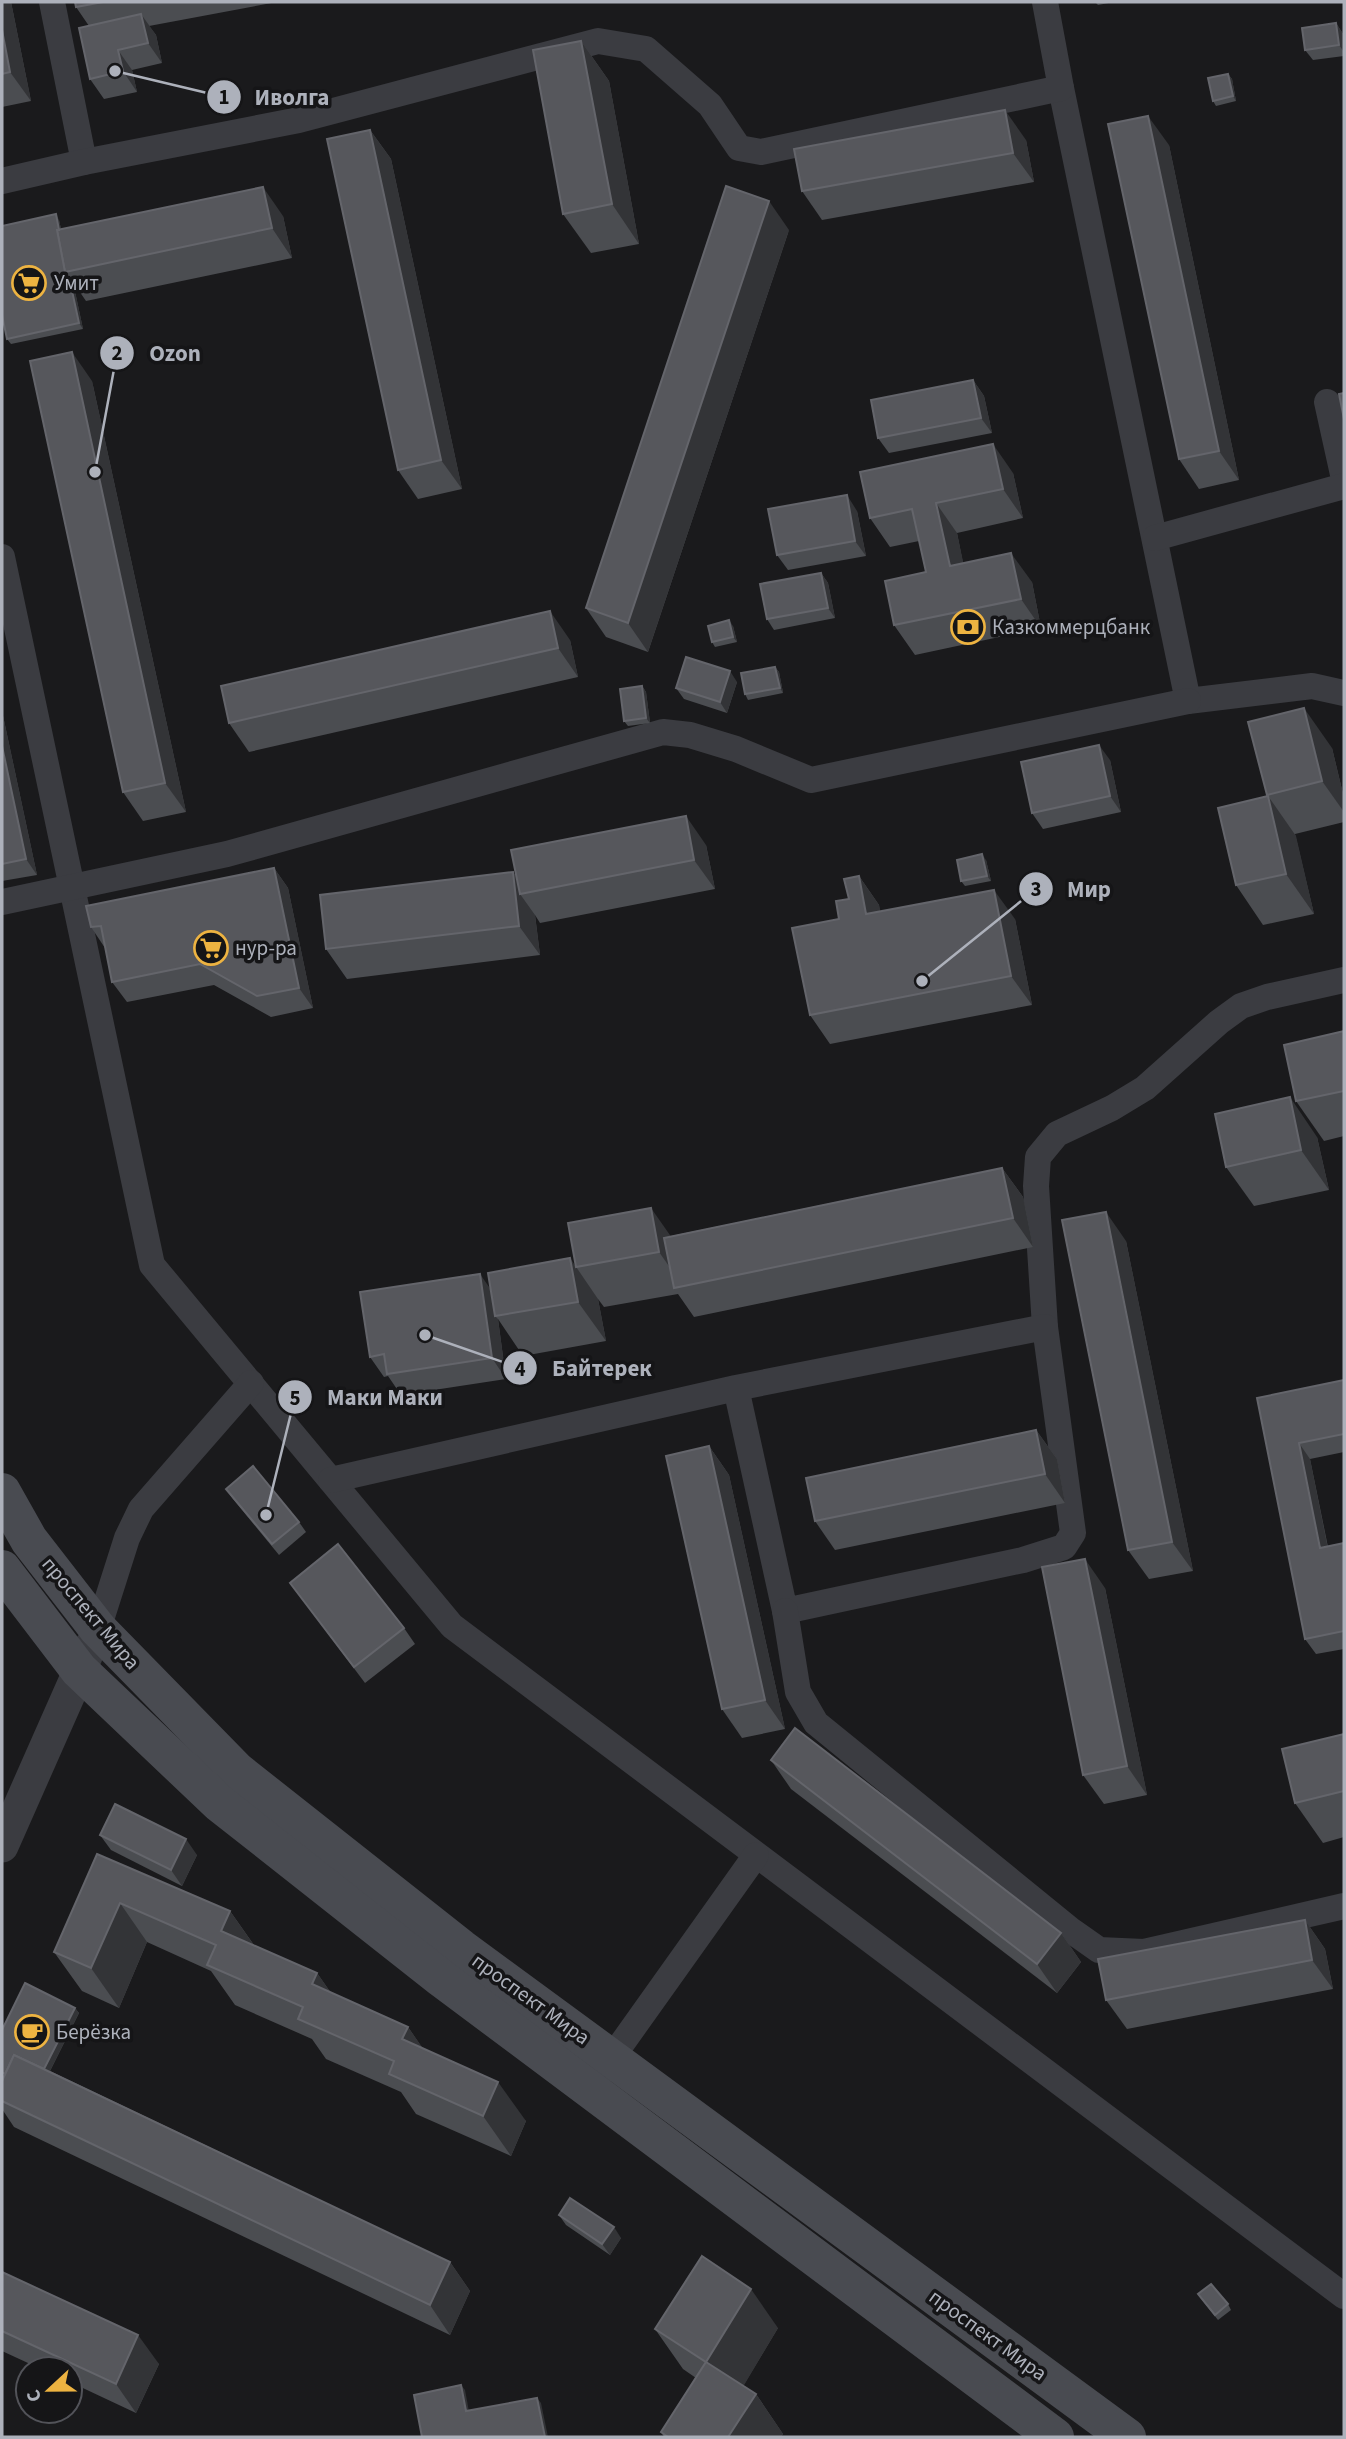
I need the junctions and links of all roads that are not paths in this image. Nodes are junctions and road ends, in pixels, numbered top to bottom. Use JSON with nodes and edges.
{"nodes":[{"id":1,"x":52,"y":2,"type":"edge"},
{"id":2,"x":1045,"y":2,"type":"edge"},
{"id":3,"x":1061,"y":88,"type":"junction"},
{"id":4,"x":84,"y":162,"type":"junction"},
{"id":5,"x":2,"y":181,"type":"edge"},
{"id":6,"x":1327,"y":402,"type":"dead end"},
{"id":7,"x":1344,"y":479,"type":"edge"},
{"id":8,"x":1344,"y":486,"type":"edge"},
{"id":9,"x":1155,"y":538,"type":"junction"},
{"id":10,"x":2,"y":557,"type":"edge"},
{"id":11,"x":1344,"y":693,"type":"edge"},
{"id":12,"x":1188,"y":701,"type":"junction"},
{"id":13,"x":73,"y":888,"type":"junction"},
{"id":14,"x":2,"y":902,"type":"edge"},
{"id":15,"x":1344,"y":980,"type":"edge"},
{"id":16,"x":1045,"y":1327,"type":"junction"},
{"id":17,"x":251,"y":1383,"type":"junction"},
{"id":18,"x":736,"y":1388,"type":"junction"},
{"id":19,"x":331,"y":1480,"type":"junction"},
{"id":20,"x":2,"y":1492,"type":"edge"},
{"id":21,"x":2,"y":1569,"type":"edge"},
{"id":22,"x":785,"y":1611,"type":"junction"},
{"id":23,"x":98,"y":1629,"type":"junction"},
{"id":24,"x":79,"y":1670,"type":"junction"},
{"id":25,"x":2,"y":1846,"type":"edge"},
{"id":26,"x":756,"y":1855,"type":"junction"},
{"id":27,"x":1344,"y":1906,"type":"edge"},
{"id":28,"x":612,"y":2059,"type":"junction"},
{"id":29,"x":589,"y":2090,"type":"junction"},
{"id":30,"x":1344,"y":2296,"type":"edge"},
{"id":31,"x":1055,"y":2437,"type":"edge"},
{"id":32,"x":1126,"y":2437,"type":"edge"}],
"edges":[{"from":1,"to":4,"type":"street"},
{"from":2,"to":3,"type":"street"},
{"from":3,"to":4,"type":"street"},
{"from":3,"to":9,"type":"street"},
{"from":4,"to":5,"type":"street"},
{"from":6,"to":7,"type":"street"},
{"from":8,"to":9,"type":"street"},
{"from":9,"to":12,"type":"street"},
{"from":10,"to":13,"type":"street"},
{"from":11,"to":12,"type":"street"},
{"from":12,"to":13,"type":"street"},
{"from":13,"to":14,"type":"street"},
{"from":13,"to":17,"type":"street"},
{"from":15,"to":16,"type":"street"},
{"from":16,"to":18,"type":"street"},
{"from":16,"to":22,"type":"street"},
{"from":17,"to":19,"type":"street"},
{"from":17,"to":23,"type":"street"},
{"from":18,"to":19,"type":"street"},
{"from":18,"to":22,"type":"street"},
{"from":19,"to":26,"type":"street"},
{"from":20,"to":23,"type":"main road","name":"проспект Мира"},
{"from":21,"to":24,"type":"main road","name":"проспект Мира"},
{"from":22,"to":27,"type":"street"},
{"from":23,"to":24,"type":"street"},
{"from":23,"to":28,"type":"main road","name":"проспект Мира"},
{"from":24,"to":25,"type":"street"},
{"from":24,"to":29,"type":"main road","name":"проспект Мира"},
{"from":26,"to":28,"type":"street"},
{"from":26,"to":30,"type":"street"},
{"from":28,"to":29,"type":"street"},
{"from":28,"to":32,"type":"main road","name":"проспект Мира"},
{"from":29,"to":31,"type":"main road","name":"проспект Мира"}]}
